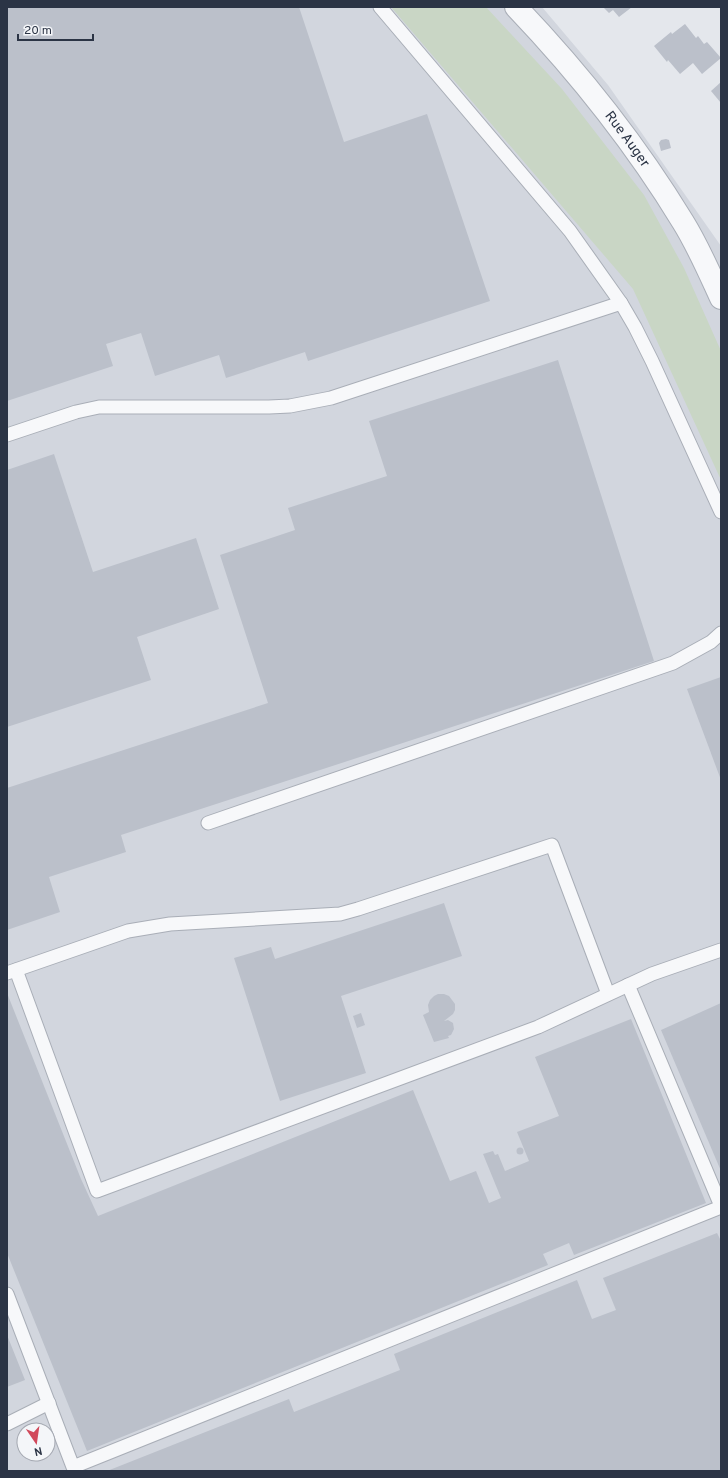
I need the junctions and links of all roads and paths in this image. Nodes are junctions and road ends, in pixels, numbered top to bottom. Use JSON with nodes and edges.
{"nodes":[{"id":1,"x":380,"y":7,"type":"edge"},
{"id":2,"x":516,"y":7,"type":"edge"},
{"id":3,"x":718,"y":285,"type":"edge"},
{"id":4,"x":621,"y":303,"type":"junction"},
{"id":5,"x":7,"y":435,"type":"edge"},
{"id":6,"x":721,"y":512,"type":"edge"},
{"id":7,"x":721,"y":633,"type":"edge"},
{"id":8,"x":208,"y":823,"type":"dead end"},
{"id":9,"x":721,"y":950,"type":"edge"},
{"id":10,"x":11,"y":971,"type":"edge"},
{"id":11,"x":628,"y":985,"type":"junction"},
{"id":12,"x":608,"y":994,"type":"junction"},
{"id":13,"x":721,"y":1206,"type":"edge"},
{"id":14,"x":7,"y":1294,"type":"edge"},
{"id":15,"x":49,"y":1403,"type":"junction"},
{"id":16,"x":7,"y":1424,"type":"edge"}],
"edges":[{"from":1,"to":4,"type":"lane"},
{"from":2,"to":3,"type":"street","name":"Rue Auger"},
{"from":4,"to":5,"type":"lane"},
{"from":4,"to":6,"type":"lane"},
{"from":7,"to":8,"type":"lane"},
{"from":9,"to":11,"type":"lane"},
{"from":10,"to":12,"type":"lane"},
{"from":10,"to":12,"type":"lane"},
{"from":11,"to":12,"type":"lane"},
{"from":11,"to":13,"type":"lane"},
{"from":13,"to":15,"type":"lane"},
{"from":14,"to":15,"type":"lane"},
{"from":15,"to":16,"type":"lane"}]}
